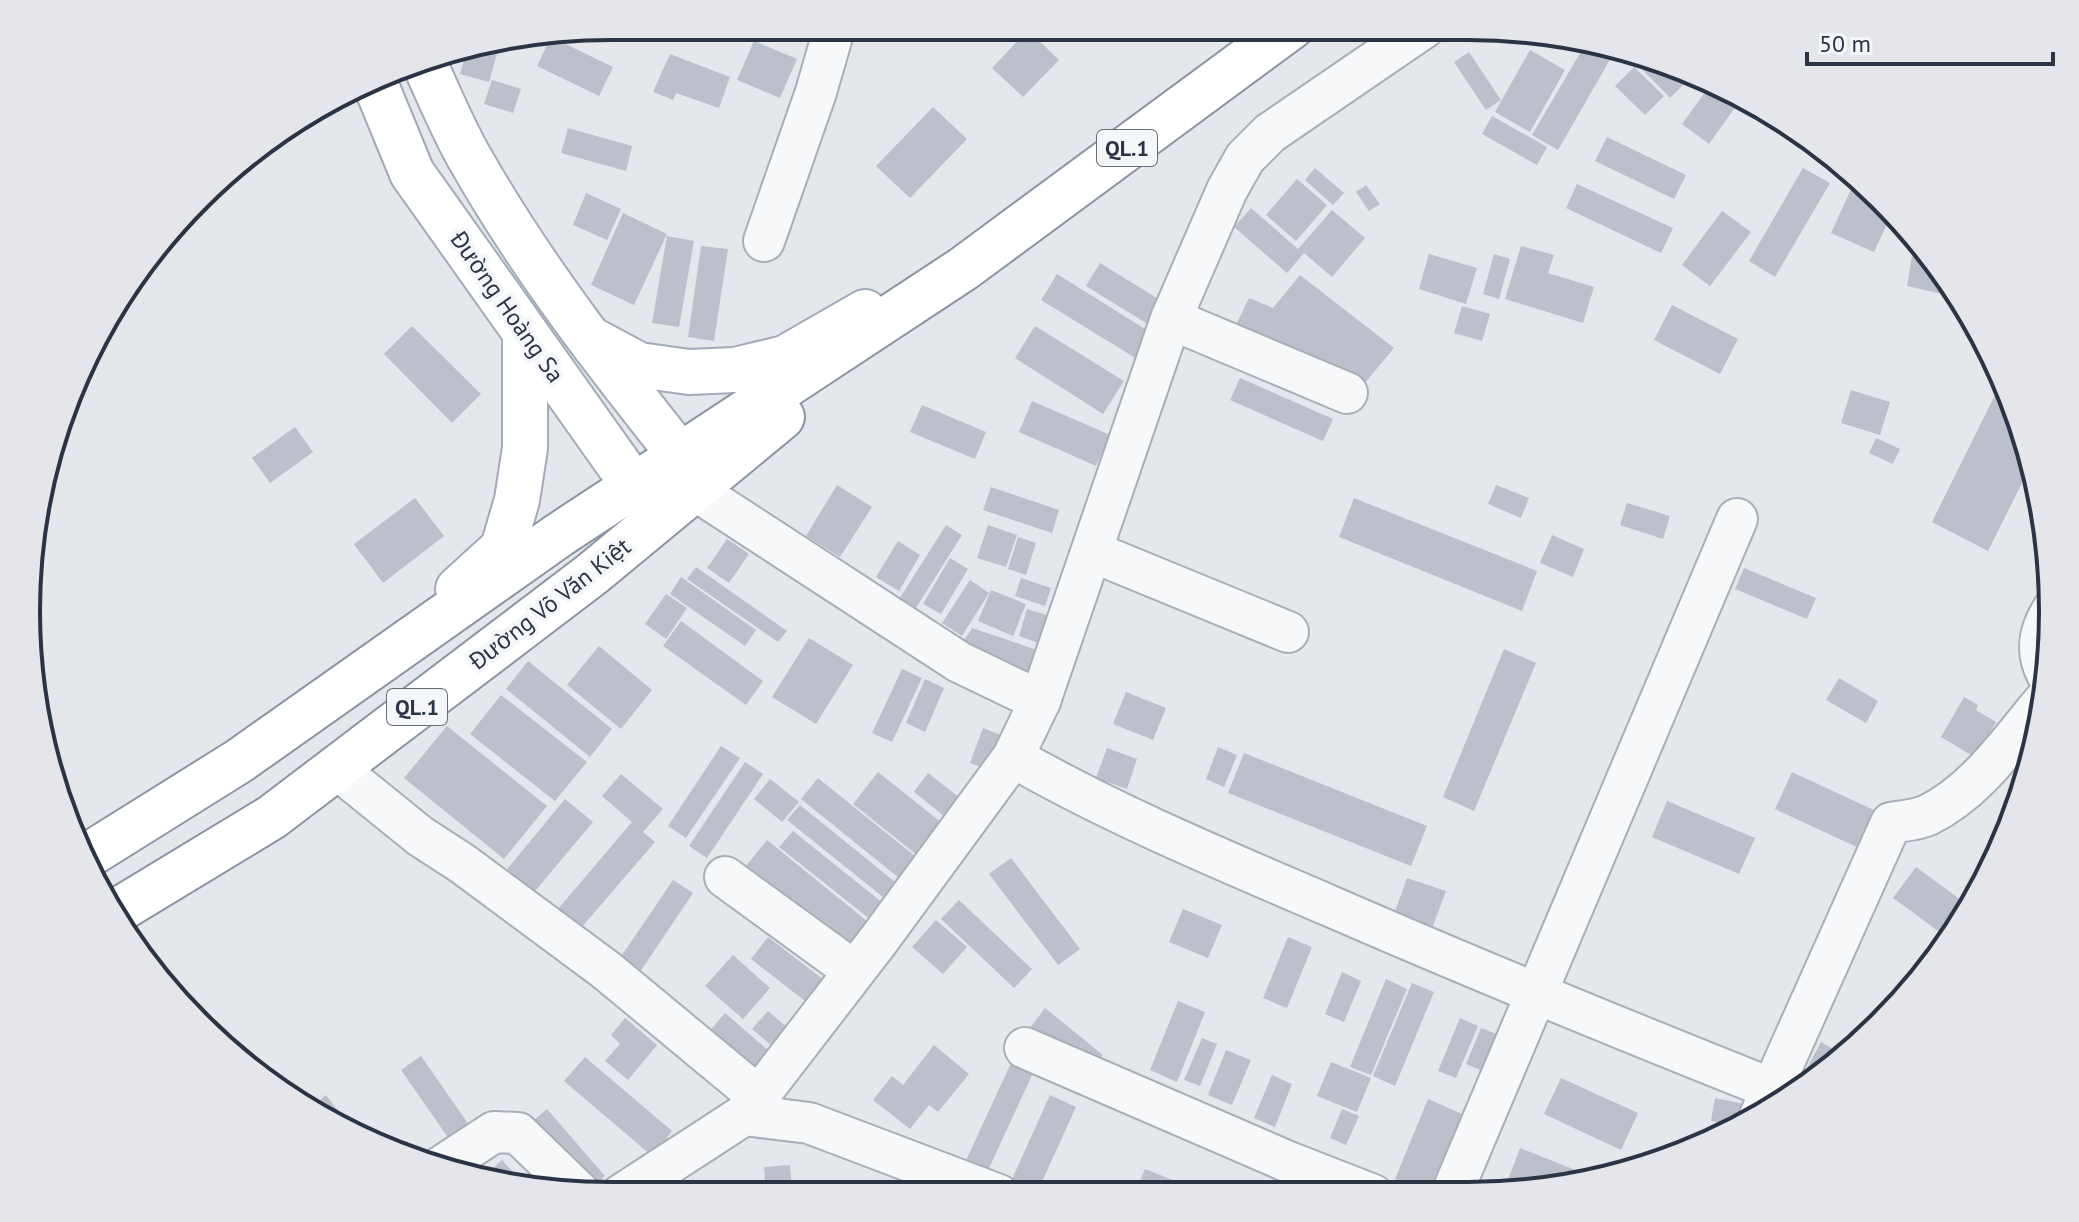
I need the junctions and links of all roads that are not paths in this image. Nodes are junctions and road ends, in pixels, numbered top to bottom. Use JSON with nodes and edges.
{"nodes":[{"id":1,"x":831,"y":40,"type":"edge"},
{"id":2,"x":1273,"y":40,"type":"edge"},
{"id":3,"x":1406,"y":40,"type":"edge"},
{"id":4,"x":428,"y":70,"type":"edge"},
{"id":5,"x":378,"y":90,"type":"edge"},
{"id":6,"x":764,"y":241,"type":"dead end"},
{"id":7,"x":963,"y":269,"type":"junction"},
{"id":8,"x":1171,"y":319,"type":"junction"},
{"id":9,"x":525,"y":334,"type":"junction"},
{"id":10,"x":586,"y":337,"type":"junction"},
{"id":11,"x":1347,"y":393,"type":"dead end"},
{"id":12,"x":692,"y":476,"type":"junction"},
{"id":13,"x":648,"y":502,"type":"junction"},
{"id":14,"x":1737,"y":519,"type":"dead end"},
{"id":15,"x":1093,"y":552,"type":"junction"},
{"id":16,"x":1288,"y":632,"type":"dead end"},
{"id":17,"x":357,"y":678,"type":"junction"},
{"id":18,"x":1040,"y":701,"type":"junction"},
{"id":19,"x":2028,"y":719,"type":"edge"},
{"id":20,"x":1013,"y":757,"type":"junction"},
{"id":21,"x":336,"y":768,"type":"junction"},
{"id":22,"x":93,"y":852,"type":"edge"},
{"id":23,"x":725,"y":877,"type":"dead end"},
{"id":24,"x":123,"y":907,"type":"edge"},
{"id":25,"x":854,"y":971,"type":"junction"},
{"id":26,"x":1534,"y":994,"type":"junction"},
{"id":27,"x":1025,"y":1048,"type":"dead end"},
{"id":28,"x":1770,"y":1096,"type":"edge"},
{"id":29,"x":1761,"y":1102,"type":"edge"},
{"id":30,"x":751,"y":1105,"type":"junction"},
{"id":31,"x":452,"y":1160,"type":"edge"},
{"id":32,"x":568,"y":1180,"type":"edge"},
{"id":33,"x":640,"y":1182,"type":"edge"},
{"id":34,"x":965,"y":1182,"type":"edge"},
{"id":35,"x":1340,"y":1182,"type":"edge"},
{"id":36,"x":1456,"y":1182,"type":"edge"}],
"edges":[{"from":1,"to":6,"type":"street"},
{"from":2,"to":7,"type":"main road","name":"Đường Võ Văn Kiệt","number":"QL.1"},
{"from":3,"to":8,"type":"street"},
{"from":4,"to":10,"type":"main road","name":"Đường Hoàng Sa"},
{"from":5,"to":9,"type":"main road","name":"Đường Hoàng Sa"},
{"from":7,"to":10,"type":"main road"},
{"from":7,"to":12,"type":"main road","name":"Đường Võ Văn Kiệt","number":"QL.1"},
{"from":8,"to":11,"type":"street"},
{"from":8,"to":15,"type":"street"},
{"from":9,"to":13,"type":"main road","name":"Đường Hoàng Sa"},
{"from":9,"to":17,"type":"main road"},
{"from":10,"to":12,"type":"main road","name":"Đường Hoàng Sa"},
{"from":12,"to":13,"type":"main road","name":"Đường Võ Văn Kiệt","number":"QL.1"},
{"from":12,"to":18,"type":"street"},
{"from":13,"to":17,"type":"main road","name":"Đường Võ Văn Kiệt","number":"QL.1"},
{"from":13,"to":21,"type":"main road","name":"Đường Võ Văn Kiệt","number":"QL.1"},
{"from":14,"to":26,"type":"street"},
{"from":15,"to":16,"type":"street"},
{"from":15,"to":18,"type":"street"},
{"from":17,"to":22,"type":"main road","name":"Đường Võ Văn Kiệt","number":"QL.1"},
{"from":18,"to":20,"type":"street"},
{"from":19,"to":28,"type":"street"},
{"from":20,"to":25,"type":"street"},
{"from":20,"to":26,"type":"street"},
{"from":21,"to":24,"type":"main road","name":"Đường Võ Văn Kiệt","number":"QL.1"},
{"from":21,"to":30,"type":"street"},
{"from":23,"to":25,"type":"street"},
{"from":25,"to":30,"type":"street"},
{"from":26,"to":29,"type":"street"},
{"from":26,"to":36,"type":"street"},
{"from":27,"to":35,"type":"street"},
{"from":30,"to":33,"type":"street"},
{"from":30,"to":34,"type":"street"},
{"from":31,"to":32,"type":"street"}]}
